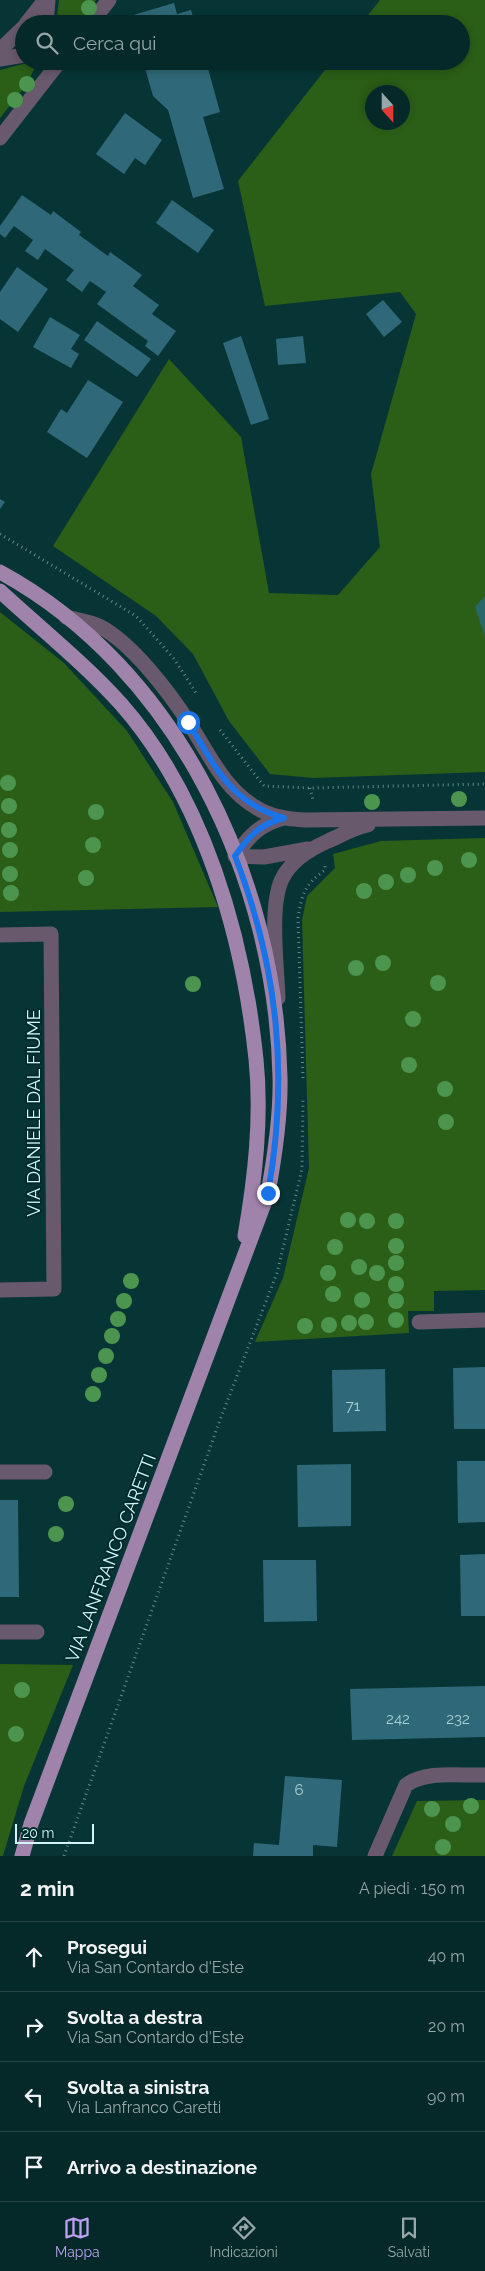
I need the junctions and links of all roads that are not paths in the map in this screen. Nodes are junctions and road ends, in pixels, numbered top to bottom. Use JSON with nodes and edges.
{"nodes":[{"id":1,"x":46,"y":0,"type":"edge"},
{"id":2,"x":108,"y":0,"type":"edge"},
{"id":3,"x":33,"y":15,"type":"edge"},
{"id":4,"x":46,"y":15,"type":"edge"},
{"id":5,"x":97,"y":15,"type":"edge"},
{"id":6,"x":15,"y":35,"type":"edge"},
{"id":7,"x":0,"y":50,"type":"edge"},
{"id":8,"x":15,"y":56,"type":"edge"},
{"id":9,"x":0,"y":59,"type":"edge"},
{"id":10,"x":52,"y":70,"type":"edge"},
{"id":11,"x":0,"y":138,"type":"edge"},
{"id":12,"x":0,"y":572,"type":"edge"},
{"id":13,"x":0,"y":591,"type":"edge"},
{"id":14,"x":66,"y":617,"type":"junction"},
{"id":15,"x":284,"y":818,"type":"junction"},
{"id":16,"x":485,"y":818,"type":"edge"},
{"id":17,"x":404,"y":820,"type":"junction"},
{"id":18,"x":315,"y":846,"type":"junction"},
{"id":19,"x":235,"y":856,"type":"junction"},
{"id":20,"x":212,"y":864,"type":"junction"},
{"id":21,"x":0,"y":935,"type":"edge"},
{"id":22,"x":278,"y":1042,"type":"junction"},
{"id":23,"x":239,"y":1274,"type":"junction"},
{"id":24,"x":0,"y":1290,"type":"edge"},
{"id":25,"x":485,"y":1320,"type":"edge"},
{"id":26,"x":418,"y":1322,"type":"dead end"},
{"id":27,"x":0,"y":1472,"type":"edge"},
{"id":28,"x":45,"y":1472,"type":"dead end"},
{"id":29,"x":0,"y":1632,"type":"edge"},
{"id":30,"x":37,"y":1632,"type":"dead end"},
{"id":31,"x":485,"y":1775,"type":"edge"},
{"id":32,"x":22,"y":1856,"type":"edge"},
{"id":33,"x":375,"y":1856,"type":"edge"}],
"edges":[{"from":1,"to":3,"type":"street"},
{"from":1,"to":4,"type":"street"},
{"from":2,"to":5,"type":"street"},
{"from":6,"to":7,"type":"street"},
{"from":8,"to":9,"type":"street"},
{"from":10,"to":11,"type":"street"},
{"from":12,"to":14,"type":"main road","name":"VIA LANFRANCO CARETTI"},
{"from":13,"to":20,"type":"main road","name":"VIA LANFRANCO CARETTI"},
{"from":14,"to":15,"type":"street"},
{"from":14,"to":19,"type":"main road","name":"VIA LANFRANCO CARETTI"},
{"from":15,"to":17,"type":"street"},
{"from":15,"to":19,"type":"street"},
{"from":16,"to":17,"type":"street"},
{"from":17,"to":18,"type":"street"},
{"from":18,"to":19,"type":"street"},
{"from":18,"to":22,"type":"street"},
{"from":19,"to":20,"type":"main road"},
{"from":19,"to":22,"type":"main road","name":"VIA LANFRANCO CARETTI"},
{"from":20,"to":23,"type":"main road","name":"VIA LANFRANCO CARETTI"},
{"from":21,"to":24,"type":"street","name":"VIA DANIELE DAL FIUME"},
{"from":22,"to":23,"type":"main road","name":"VIA LANFRANCO CARETTI"},
{"from":23,"to":32,"type":"main road","name":"VIA LANFRANCO CARETTI"},
{"from":25,"to":26,"type":"street"},
{"from":27,"to":28,"type":"street"},
{"from":29,"to":30,"type":"street"},
{"from":31,"to":33,"type":"street"}]}
